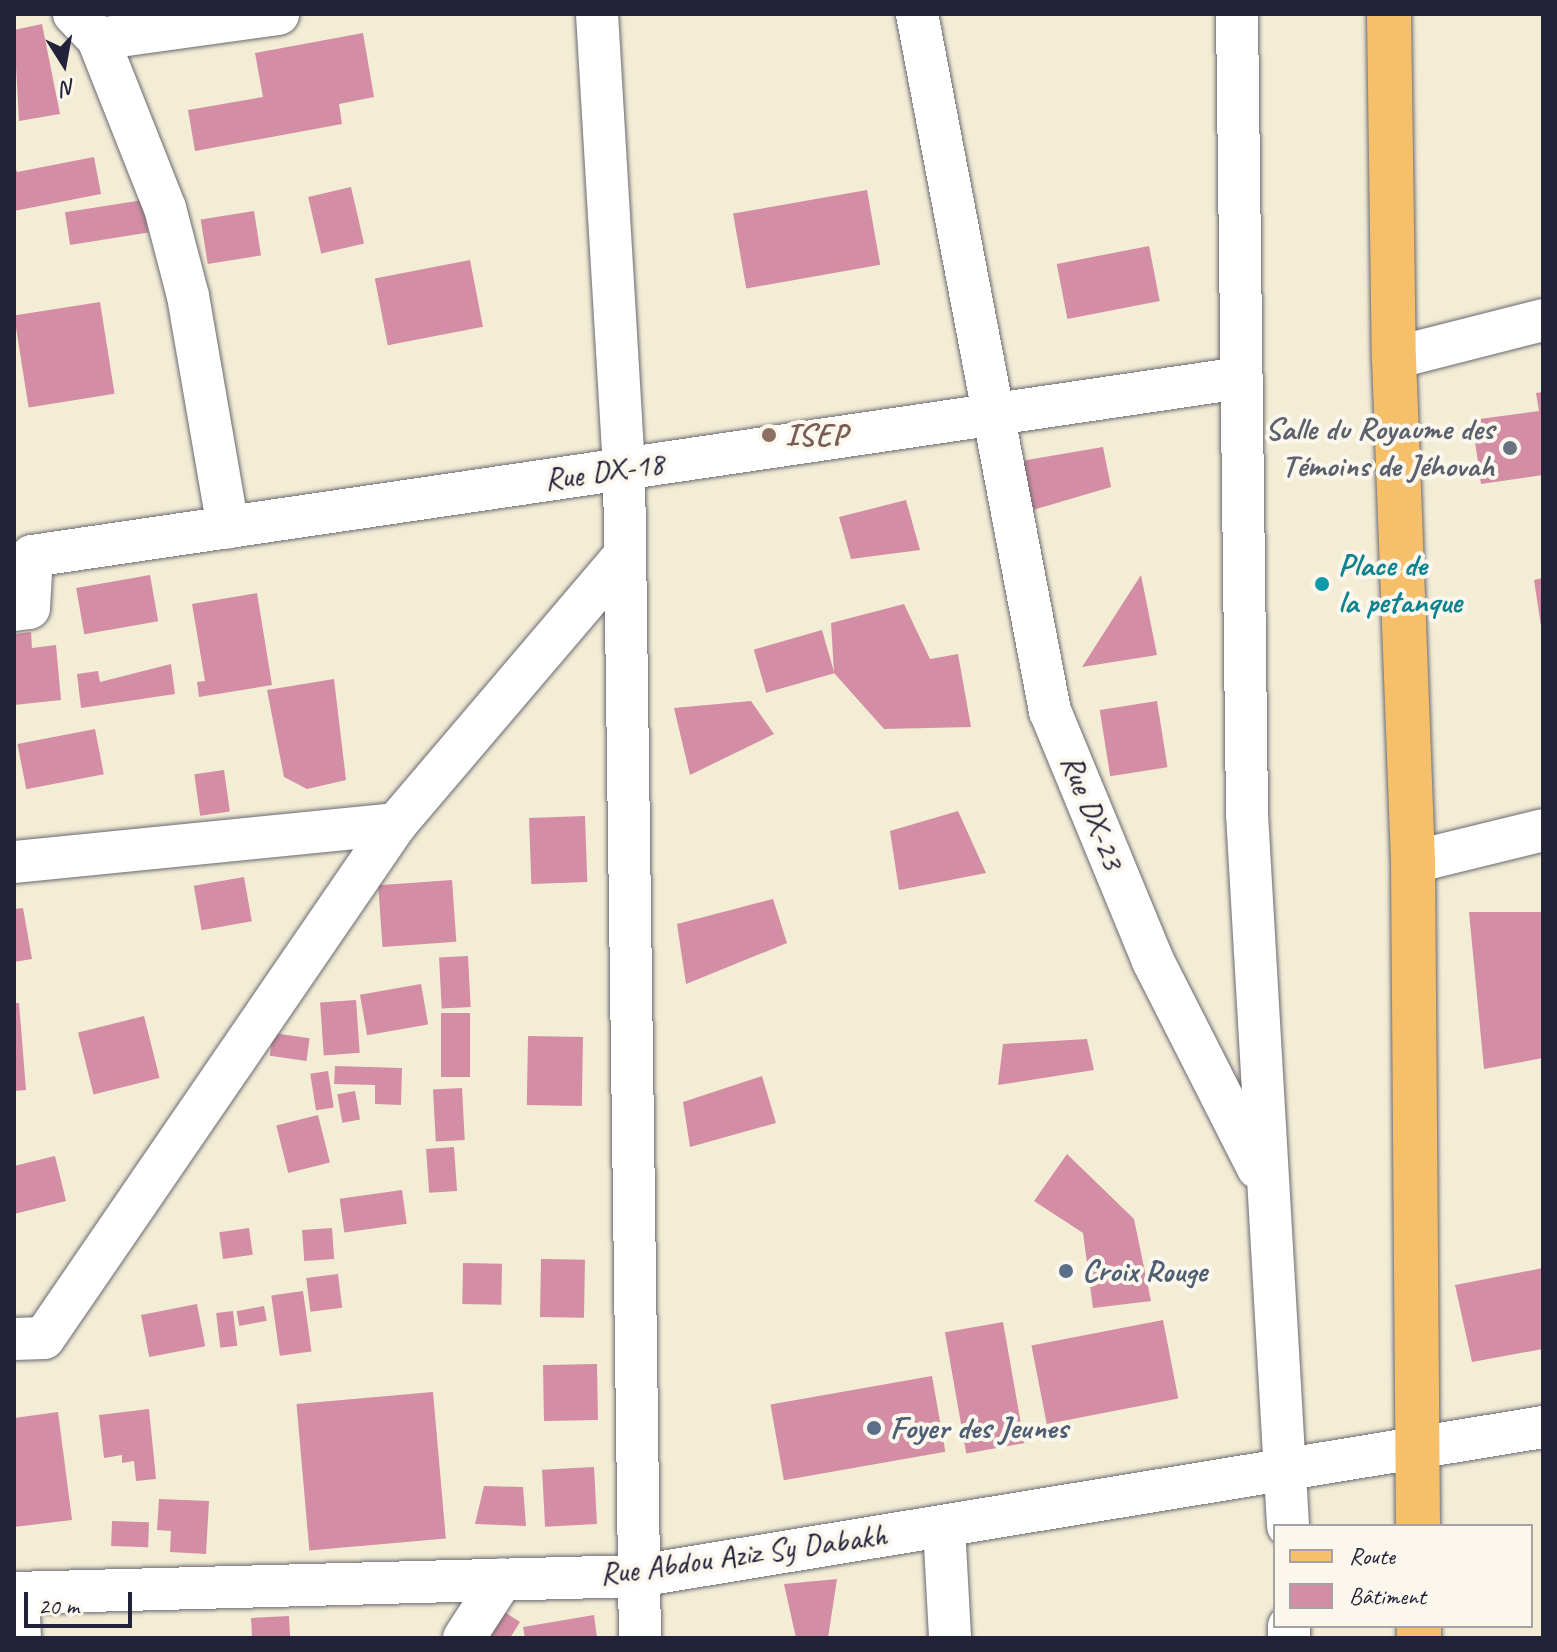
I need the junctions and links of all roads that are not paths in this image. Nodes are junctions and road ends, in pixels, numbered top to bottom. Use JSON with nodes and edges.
{"nodes":[{"id":1,"x":278,"y":14,"type":"edge"},
{"id":2,"x":597,"y":14,"type":"edge"},
{"id":3,"x":917,"y":14,"type":"edge"},
{"id":4,"x":1237,"y":14,"type":"edge"},
{"id":5,"x":1389,"y":14,"type":"edge"},
{"id":6,"x":86,"y":26,"type":"edge"},
{"id":7,"x":1543,"y":320,"type":"edge"},
{"id":8,"x":1394,"y":358,"type":"junction"},
{"id":9,"x":1241,"y":378,"type":"junction"},
{"id":10,"x":994,"y":414,"type":"junction"},
{"id":11,"x":624,"y":469,"type":"junction"},
{"id":12,"x":228,"y":528,"type":"junction"},
{"id":13,"x":622,"y":558,"type":"junction"},
{"id":14,"x":14,"y":610,"type":"edge"},
{"id":15,"x":396,"y":824,"type":"junction"},
{"id":16,"x":1543,"y":830,"type":"edge"},
{"id":17,"x":14,"y":862,"type":"edge"},
{"id":18,"x":1413,"y":862,"type":"junction"},
{"id":19,"x":1266,"y":1183,"type":"junction"},
{"id":20,"x":14,"y":1339,"type":"edge"},
{"id":21,"x":1543,"y":1427,"type":"edge"},
{"id":22,"x":1418,"y":1448,"type":"junction"},
{"id":23,"x":1287,"y":1469,"type":"junction"},
{"id":24,"x":1288,"y":1524,"type":"edge"},
{"id":25,"x":1418,"y":1524,"type":"edge"},
{"id":26,"x":944,"y":1526,"type":"junction"},
{"id":27,"x":638,"y":1576,"type":"junction"},
{"id":28,"x":502,"y":1579,"type":"junction"},
{"id":29,"x":16,"y":1593,"type":"edge"},
{"id":30,"x":20,"y":1638,"type":"edge"},
{"id":31,"x":464,"y":1638,"type":"edge"},
{"id":32,"x":640,"y":1638,"type":"edge"},
{"id":33,"x":950,"y":1638,"type":"edge"}],
"edges":[{"from":1,"to":6,"type":"street"},
{"from":2,"to":11,"type":"street"},
{"from":3,"to":10,"type":"street","name":"Rue DX-23"},
{"from":4,"to":9,"type":"street"},
{"from":5,"to":8,"type":"main road"},
{"from":6,"to":12,"type":"street"},
{"from":7,"to":8,"type":"street"},
{"from":8,"to":18,"type":"main road"},
{"from":9,"to":10,"type":"street","name":"Rue DX-18"},
{"from":9,"to":19,"type":"street"},
{"from":10,"to":11,"type":"street","name":"Rue DX-18"},
{"from":10,"to":19,"type":"street","name":"Rue DX-23"},
{"from":11,"to":12,"type":"street","name":"Rue DX-18"},
{"from":11,"to":13,"type":"street"},
{"from":12,"to":14,"type":"street","name":"Rue DX-18"},
{"from":13,"to":15,"type":"street"},
{"from":13,"to":27,"type":"street"},
{"from":15,"to":17,"type":"street"},
{"from":15,"to":20,"type":"street"},
{"from":16,"to":18,"type":"street"},
{"from":18,"to":22,"type":"main road"},
{"from":19,"to":23,"type":"street"},
{"from":21,"to":22,"type":"street","name":"Rue Abdou Aziz Sy Dabakh"},
{"from":22,"to":23,"type":"street","name":"Rue Abdou Aziz Sy Dabakh"},
{"from":22,"to":25,"type":"main road"},
{"from":23,"to":24,"type":"street"},
{"from":23,"to":26,"type":"street","name":"Rue Abdou Aziz Sy Dabakh"},
{"from":26,"to":27,"type":"street","name":"Rue Abdou Aziz Sy Dabakh"},
{"from":26,"to":33,"type":"street"},
{"from":27,"to":28,"type":"street","name":"Rue Abdou Aziz Sy Dabakh"},
{"from":27,"to":32,"type":"street"},
{"from":28,"to":29,"type":"street","name":"Rue Abdou Aziz Sy Dabakh"},
{"from":28,"to":31,"type":"street"},
{"from":29,"to":30,"type":"street"}]}
